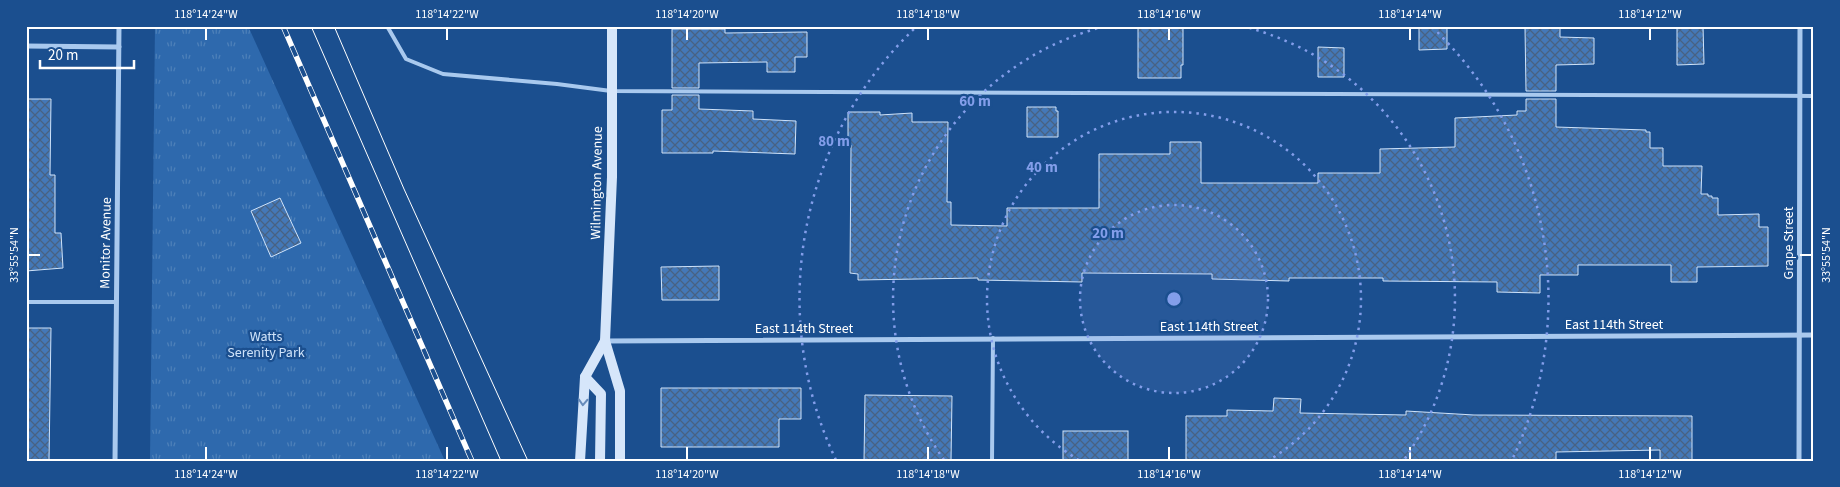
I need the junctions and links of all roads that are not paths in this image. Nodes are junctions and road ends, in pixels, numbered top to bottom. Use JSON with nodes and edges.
{"nodes":[{"id":1,"x":119,"y":26,"type":"edge"},
{"id":2,"x":387,"y":26,"type":"edge"},
{"id":3,"x":612,"y":26,"type":"edge"},
{"id":4,"x":1800,"y":26,"type":"edge"},
{"id":5,"x":26,"y":46,"type":"edge"},
{"id":6,"x":119,"y":47,"type":"junction"},
{"id":7,"x":611,"y":91,"type":"junction"},
{"id":8,"x":1800,"y":96,"type":"junction"},
{"id":9,"x":1814,"y":96,"type":"edge"},
{"id":10,"x":26,"y":302,"type":"edge"},
{"id":11,"x":116,"y":302,"type":"junction"},
{"id":12,"x":1799,"y":334,"type":"junction"},
{"id":13,"x":1814,"y":334,"type":"edge"},
{"id":14,"x":993,"y":338,"type":"junction"},
{"id":15,"x":605,"y":340,"type":"junction"},
{"id":16,"x":585,"y":377,"type":"junction"},
{"id":17,"x":115,"y":461,"type":"edge"},
{"id":18,"x":580,"y":461,"type":"edge"},
{"id":19,"x":600,"y":461,"type":"edge"},
{"id":20,"x":620,"y":461,"type":"edge"},
{"id":21,"x":992,"y":461,"type":"edge"},
{"id":22,"x":1799,"y":461,"type":"edge"}],
"edges":[{"from":1,"to":6,"type":"street","name":"Monitor Avenue"},
{"from":2,"to":7,"type":"lane"},
{"from":3,"to":7,"type":"main road","name":"Wilmington Avenue"},
{"from":4,"to":8,"type":"street","name":"Grape Street"},
{"from":5,"to":6,"type":"street"},
{"from":6,"to":11,"type":"street","name":"Monitor Avenue"},
{"from":7,"to":8,"type":"lane"},
{"from":7,"to":15,"type":"main road","name":"Wilmington Avenue"},
{"from":8,"to":9,"type":"lane"},
{"from":8,"to":12,"type":"street","name":"Grape Street"},
{"from":10,"to":11,"type":"lane"},
{"from":11,"to":17,"type":"street","name":"Monitor Avenue"},
{"from":12,"to":13,"type":"street","name":"East 114th Street"},
{"from":12,"to":14,"type":"street","name":"East 114th Street"},
{"from":12,"to":22,"type":"street","name":"Grape Street"},
{"from":14,"to":15,"type":"street","name":"East 114th Street"},
{"from":14,"to":21,"type":"lane"},
{"from":15,"to":16,"type":"main road","name":"Wilmington Avenue"},
{"from":15,"to":20,"type":"main road","name":"Wilmington Avenue"},
{"from":16,"to":18,"type":"main road","name":"Wilmington Avenue","one_way":true},
{"from":16,"to":19,"type":"main road"}]}
